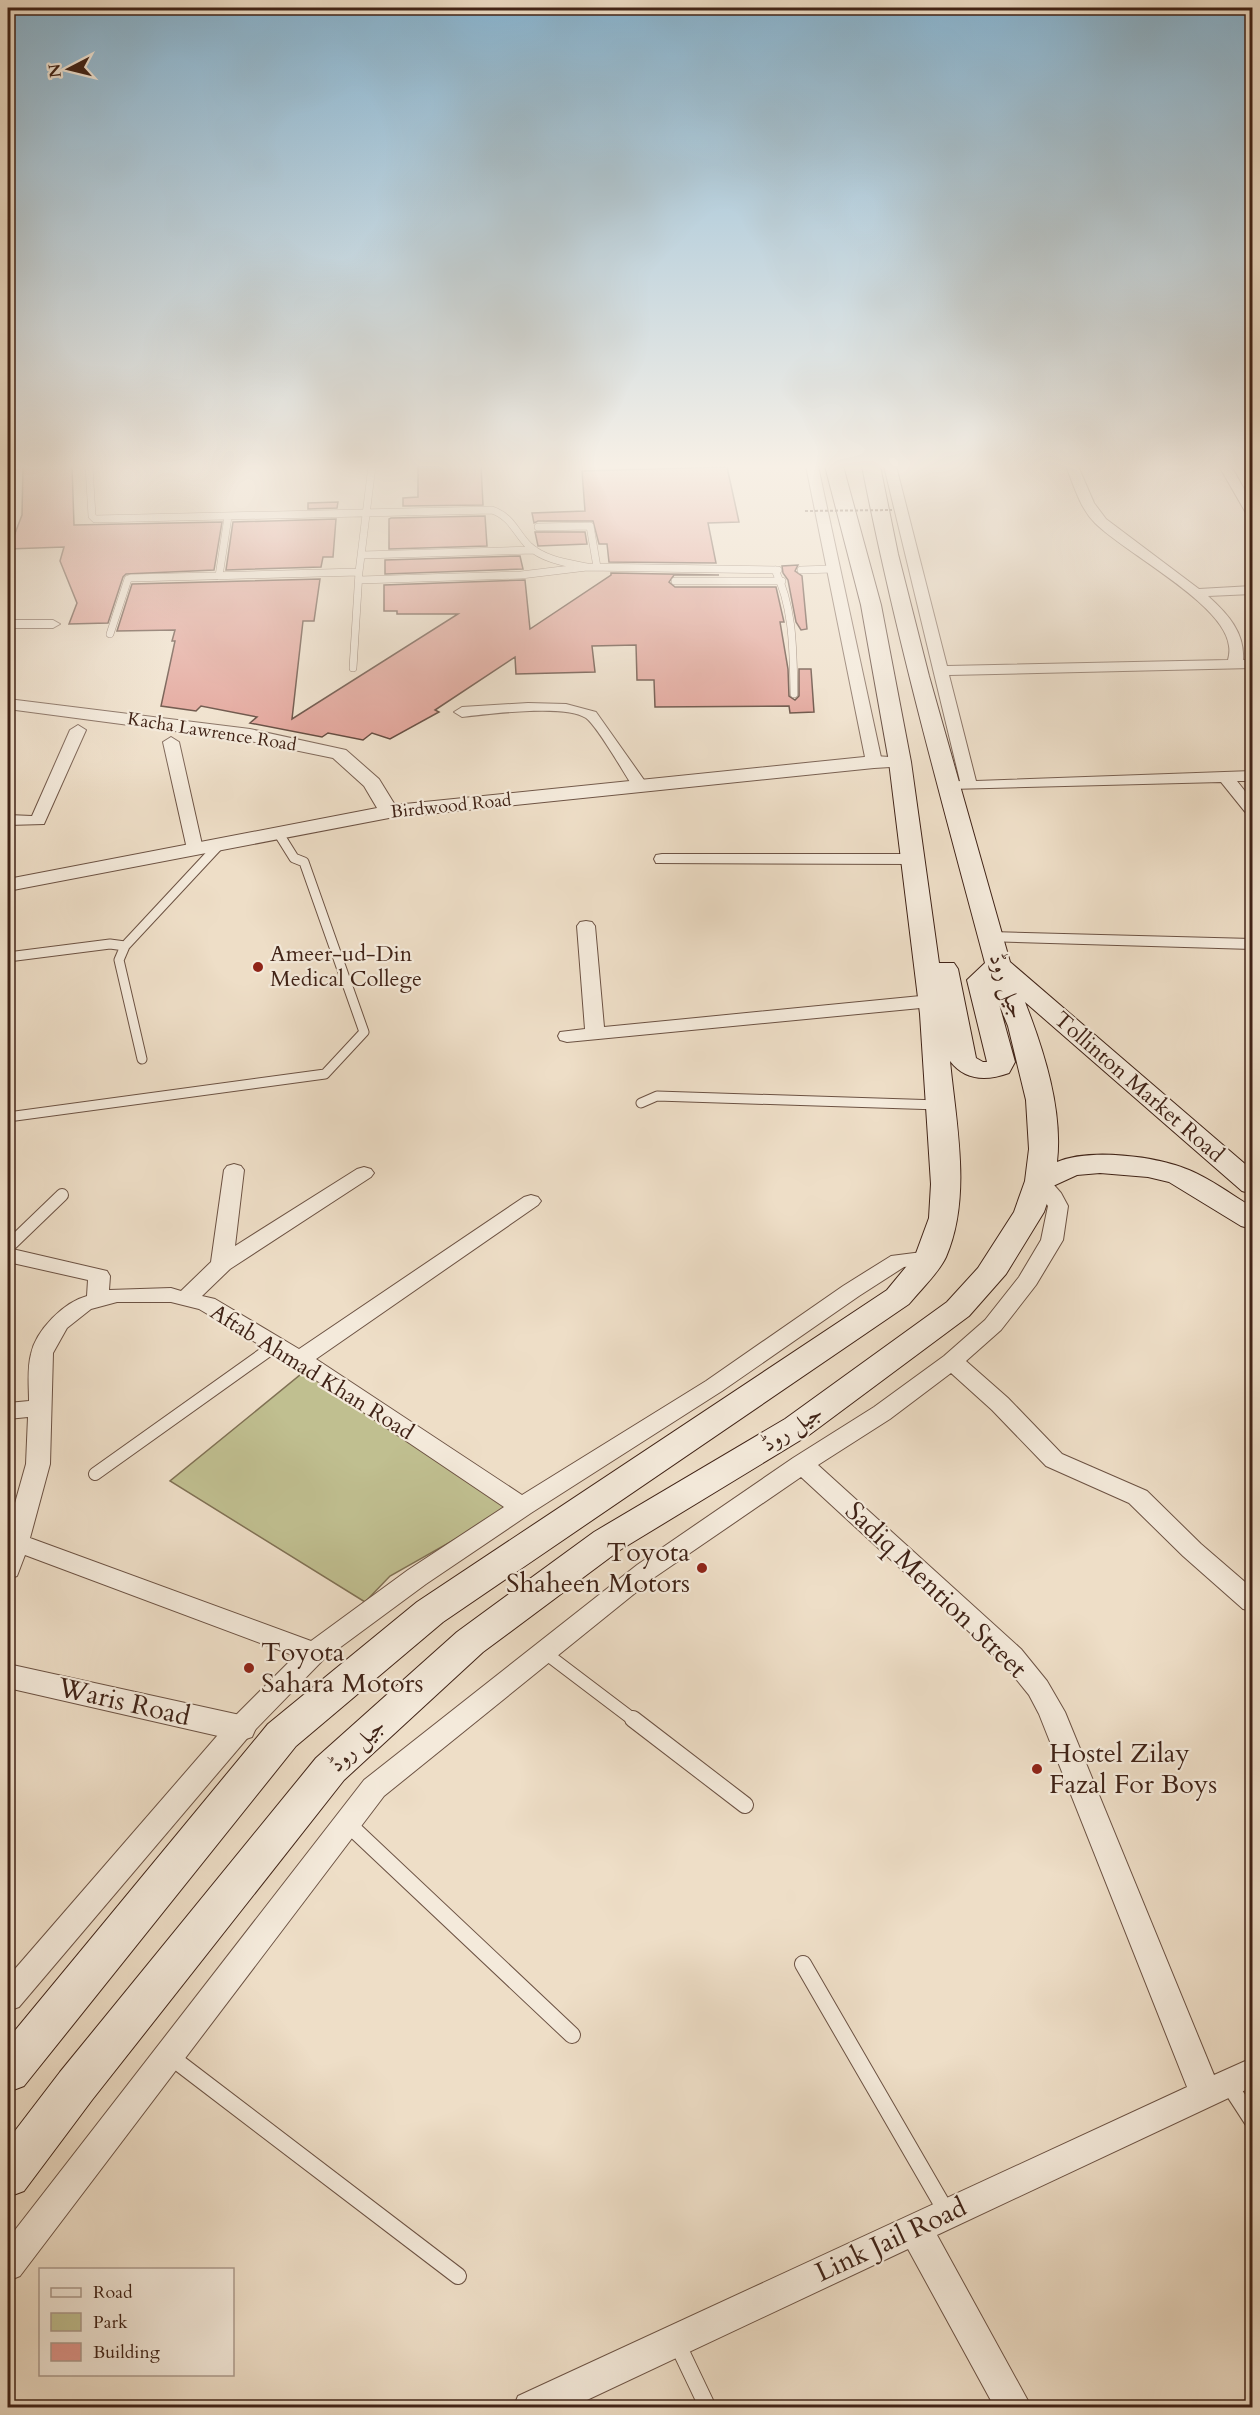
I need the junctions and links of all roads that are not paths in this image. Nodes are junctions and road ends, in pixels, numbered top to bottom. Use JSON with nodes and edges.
{"nodes":[{"id":1,"x":137,"y":579,"type":"edge"},
{"id":2,"x":412,"y":579,"type":"edge"},
{"id":3,"x":835,"y":579,"type":"edge"},
{"id":4,"x":859,"y":579,"type":"edge"},
{"id":5,"x":895,"y":579,"type":"edge"},
{"id":6,"x":919,"y":579,"type":"edge"},
{"id":7,"x":1177,"y":579,"type":"edge"},
{"id":8,"x":360,"y":580,"type":"joint"},
{"id":9,"x":675,"y":581,"type":"dead end"},
{"id":10,"x":782,"y":581,"type":"joint"},
{"id":11,"x":1252,"y":590,"type":"edge"},
{"id":12,"x":1194,"y":593,"type":"junction"},
{"id":13,"x":8,"y":624,"type":"edge"},
{"id":14,"x":52,"y":624,"type":"dead end"},
{"id":15,"x":110,"y":634,"type":"dead end"},
{"id":16,"x":1235,"y":664,"type":"junction"},
{"id":17,"x":1252,"y":664,"type":"edge"},
{"id":18,"x":353,"y":668,"type":"dead end"},
{"id":19,"x":942,"y":671,"type":"junction"},
{"id":20,"x":794,"y":694,"type":"dead end"},
{"id":21,"x":8,"y":704,"type":"edge"},
{"id":22,"x":462,"y":712,"type":"dead end"},
{"id":23,"x":78,"y":730,"type":"dead end"},
{"id":24,"x":171,"y":742,"type":"dead end"},
{"id":25,"x":887,"y":762,"type":"junction"},
{"id":26,"x":1252,"y":776,"type":"edge"},
{"id":27,"x":1225,"y":777,"type":"junction"},
{"id":28,"x":960,"y":786,"type":"junction"},
{"id":29,"x":641,"y":787,"type":"junction"},
{"id":30,"x":1252,"y":810,"type":"edge"},
{"id":31,"x":389,"y":812,"type":"junction"},
{"id":32,"x":8,"y":820,"type":"edge"},
{"id":33,"x":279,"y":834,"type":"junction"},
{"id":34,"x":220,"y":844,"type":"junction"},
{"id":35,"x":195,"y":849,"type":"junction"},
{"id":36,"x":662,"y":859,"type":"dead end"},
{"id":37,"x":912,"y":859,"type":"junction"},
{"id":38,"x":8,"y":885,"type":"edge"},
{"id":39,"x":586,"y":926,"type":"dead end"},
{"id":40,"x":922,"y":938,"type":"junction"},
{"id":41,"x":1252,"y":944,"type":"edge"},
{"id":42,"x":125,"y":946,"type":"junction"},
{"id":43,"x":995,"y":951,"type":"junction"},
{"id":44,"x":8,"y":957,"type":"edge"},
{"id":45,"x":931,"y":1002,"type":"junction"},
{"id":46,"x":595,"y":1033,"type":"junction"},
{"id":47,"x":567,"y":1036,"type":"dead end"},
{"id":48,"x":142,"y":1059,"type":"dead end"},
{"id":49,"x":641,"y":1103,"type":"dead end"},
{"id":50,"x":939,"y":1105,"type":"junction"},
{"id":51,"x":8,"y":1117,"type":"edge"},
{"id":52,"x":234,"y":1170,"type":"dead end"},
{"id":53,"x":364,"y":1173,"type":"dead end"},
{"id":54,"x":1040,"y":1180,"type":"junction"},
{"id":55,"x":1252,"y":1185,"type":"edge"},
{"id":56,"x":62,"y":1195,"type":"dead end"},
{"id":57,"x":531,"y":1201,"type":"dead end"},
{"id":58,"x":1252,"y":1220,"type":"edge"},
{"id":59,"x":8,"y":1247,"type":"edge"},
{"id":60,"x":8,"y":1256,"type":"edge"},
{"id":61,"x":930,"y":1258,"type":"junction"},
{"id":62,"x":222,"y":1264,"type":"junction"},
{"id":63,"x":185,"y":1299,"type":"junction"},
{"id":64,"x":98,"y":1300,"type":"junction"},
{"id":65,"x":276,"y":1345,"type":"junction"},
{"id":66,"x":300,"y":1359,"type":"junction"},
{"id":67,"x":952,"y":1361,"type":"junction"},
{"id":68,"x":40,"y":1408,"type":"junction"},
{"id":69,"x":8,"y":1411,"type":"edge"},
{"id":70,"x":802,"y":1464,"type":"junction"},
{"id":71,"x":95,"y":1474,"type":"dead end"},
{"id":72,"x":522,"y":1507,"type":"junction"},
{"id":73,"x":11,"y":1542,"type":"edge"},
{"id":74,"x":8,"y":1570,"type":"edge"},
{"id":75,"x":1252,"y":1602,"type":"edge"},
{"id":76,"x":544,"y":1652,"type":"junction"},
{"id":77,"x":314,"y":1653,"type":"junction"},
{"id":78,"x":8,"y":1676,"type":"edge"},
{"id":79,"x":240,"y":1728,"type":"junction"},
{"id":80,"x":745,"y":1805,"type":"dead end"},
{"id":81,"x":347,"y":1823,"type":"junction"},
{"id":82,"x":803,"y":1964,"type":"dead end"},
{"id":83,"x":8,"y":1998,"type":"edge"},
{"id":84,"x":572,"y":2036,"type":"dead end"},
{"id":85,"x":168,"y":2055,"type":"junction"},
{"id":86,"x":8,"y":2072,"type":"edge"},
{"id":87,"x":1229,"y":2083,"type":"edge"},
{"id":88,"x":1252,"y":2120,"type":"edge"},
{"id":89,"x":8,"y":2176,"type":"edge"},
{"id":90,"x":947,"y":2214,"type":"junction"},
{"id":91,"x":915,"y":2229,"type":"junction"},
{"id":92,"x":8,"y":2265,"type":"edge"},
{"id":93,"x":458,"y":2276,"type":"dead end"},
{"id":94,"x":675,"y":2340,"type":"junction"},
{"id":95,"x":1252,"y":2405,"type":"edge"},
{"id":96,"x":530,"y":2408,"type":"edge"},
{"id":97,"x":708,"y":2408,"type":"edge"},
{"id":98,"x":1015,"y":2408,"type":"edge"},
{"id":99,"x":1248,"y":2408,"type":"edge"}],
"edges":[{"from":1,"to":15,"type":"lane"},
{"from":2,"to":8,"type":"lane"},
{"from":3,"to":25,"type":"street"},
{"from":4,"to":25,"type":"main road"},
{"from":5,"to":28,"type":"main road","name":"جیل روڈ"},
{"from":6,"to":19,"type":"street"},
{"from":7,"to":12,"type":"street"},
{"from":8,"to":18,"type":"lane"},
{"from":9,"to":10,"type":"lane"},
{"from":10,"to":20,"type":"lane"},
{"from":11,"to":12,"type":"street"},
{"from":12,"to":16,"type":"street"},
{"from":13,"to":14,"type":"street"},
{"from":16,"to":17,"type":"street"},
{"from":16,"to":19,"type":"street"},
{"from":19,"to":28,"type":"street"},
{"from":21,"to":31,"type":"street","name":"Kacha Lawrence Road"},
{"from":22,"to":29,"type":"street"},
{"from":23,"to":32,"type":"street"},
{"from":24,"to":35,"type":"street"},
{"from":25,"to":29,"type":"street","name":"Birdwood Road"},
{"from":25,"to":37,"type":"main road"},
{"from":26,"to":27,"type":"street"},
{"from":27,"to":28,"type":"street"},
{"from":27,"to":30,"type":"street"},
{"from":28,"to":43,"type":"main road","name":"جیل روڈ"},
{"from":29,"to":31,"type":"street","name":"Birdwood Road"},
{"from":31,"to":33,"type":"street","name":"Birdwood Road"},
{"from":33,"to":34,"type":"street","name":"Birdwood Road"},
{"from":33,"to":51,"type":"lane"},
{"from":34,"to":35,"type":"street","name":"Birdwood Road"},
{"from":34,"to":42,"type":"lane"},
{"from":35,"to":38,"type":"street","name":"Birdwood Road"},
{"from":36,"to":37,"type":"street"},
{"from":37,"to":40,"type":"main road"},
{"from":39,"to":46,"type":"street"},
{"from":40,"to":43,"type":"main road"},
{"from":40,"to":45,"type":"main road"},
{"from":41,"to":43,"type":"street"},
{"from":42,"to":44,"type":"lane"},
{"from":42,"to":48,"type":"lane"},
{"from":43,"to":54,"type":"main road","name":"جیل روڈ"},
{"from":43,"to":55,"type":"main road","name":"Tollinton Market Road"},
{"from":45,"to":46,"type":"street"},
{"from":45,"to":50,"type":"main road"},
{"from":46,"to":47,"type":"street"},
{"from":49,"to":50,"type":"lane"},
{"from":50,"to":61,"type":"main road"},
{"from":52,"to":62,"type":"street"},
{"from":53,"to":62,"type":"street"},
{"from":54,"to":58,"type":"main road","name":"Tollinton Market Road"},
{"from":54,"to":67,"type":"street"},
{"from":54,"to":89,"type":"main road","name":"جیل روڈ"},
{"from":56,"to":59,"type":"lane"},
{"from":57,"to":66,"type":"street"},
{"from":60,"to":64,"type":"street"},
{"from":61,"to":72,"type":"street"},
{"from":61,"to":86,"type":"main road"},
{"from":62,"to":63,"type":"street"},
{"from":63,"to":64,"type":"street","name":"Aftab Ahmad Khan Road"},
{"from":63,"to":65,"type":"street","name":"Aftab Ahmad Khan Road"},
{"from":64,"to":68,"type":"street","name":"Aftab Ahmad Khan Road"},
{"from":65,"to":66,"type":"street","name":"Aftab Ahmad Khan Road"},
{"from":65,"to":71,"type":"lane"},
{"from":66,"to":72,"type":"street","name":"Aftab Ahmad Khan Road"},
{"from":67,"to":70,"type":"street"},
{"from":67,"to":75,"type":"street"},
{"from":68,"to":69,"type":"street"},
{"from":68,"to":73,"type":"street","name":"Aftab Ahmad Khan Road"},
{"from":70,"to":76,"type":"street"},
{"from":70,"to":87,"type":"street","name":"Sadiq Mention Street"},
{"from":72,"to":77,"type":"street"},
{"from":73,"to":74,"type":"street","name":"Aftab Ahmad Khan Road"},
{"from":73,"to":77,"type":"street"},
{"from":76,"to":80,"type":"lane"},
{"from":76,"to":81,"type":"street"},
{"from":77,"to":79,"type":"street"},
{"from":78,"to":79,"type":"street","name":"Waris Road"},
{"from":79,"to":83,"type":"street"},
{"from":81,"to":84,"type":"lane"},
{"from":81,"to":85,"type":"street"},
{"from":82,"to":90,"type":"lane"},
{"from":85,"to":92,"type":"street"},
{"from":85,"to":93,"type":"lane"},
{"from":87,"to":88,"type":"lane"},
{"from":87,"to":90,"type":"street","name":"Link Jail Road"},
{"from":90,"to":91,"type":"street","name":"Link Jail Road"},
{"from":91,"to":94,"type":"street","name":"Link Jail Road"},
{"from":91,"to":98,"type":"street"},
{"from":94,"to":96,"type":"street","name":"Link Jail Road"},
{"from":94,"to":97,"type":"lane"},
{"from":95,"to":99,"type":"lane"}]}
